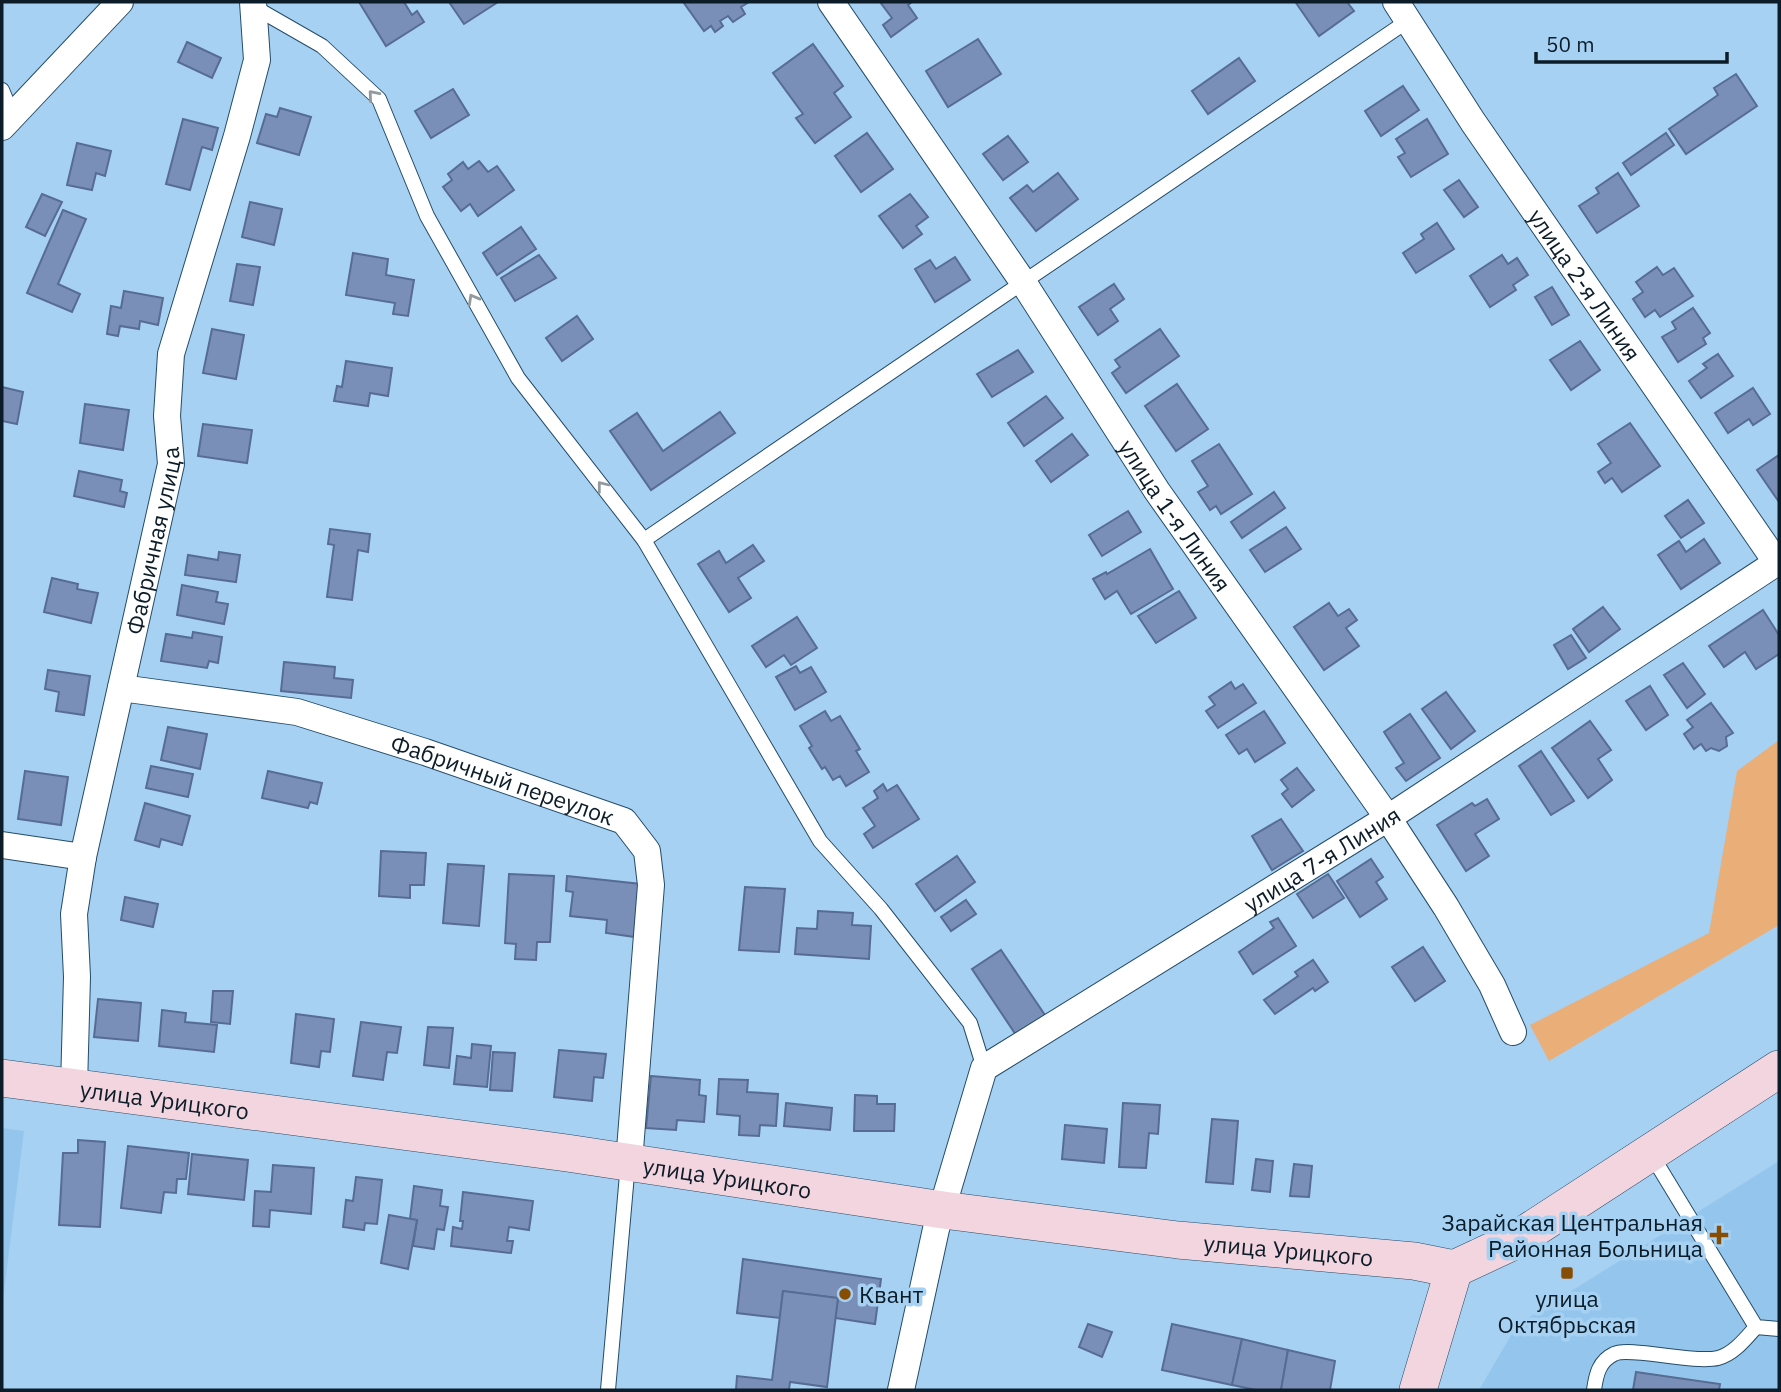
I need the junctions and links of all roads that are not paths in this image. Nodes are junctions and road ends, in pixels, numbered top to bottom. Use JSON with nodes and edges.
{"nodes":[{"id":1,"x":120,"y":2,"type":"edge"},
{"id":2,"x":831,"y":2,"type":"edge"},
{"id":3,"x":253,"y":4,"type":"edge"},
{"id":4,"x":1403,"y":11,"type":"edge"},
{"id":5,"x":2,"y":90,"type":"edge"},
{"id":6,"x":7,"y":120,"type":"edge"},
{"id":7,"x":1023,"y":282,"type":"junction"},
{"id":8,"x":643,"y":540,"type":"junction"},
{"id":9,"x":1778,"y":562,"type":"edge"},
{"id":10,"x":121,"y":688,"type":"junction"},
{"id":11,"x":1388,"y":818,"type":"junction"},
{"id":12,"x":2,"y":845,"type":"edge"},
{"id":13,"x":83,"y":857,"type":"junction"},
{"id":14,"x":1513,"y":1032,"type":"dead end"},
{"id":15,"x":984,"y":1068,"type":"junction"},
{"id":16,"x":1779,"y":1069,"type":"edge"},
{"id":17,"x":2,"y":1078,"type":"edge"},
{"id":18,"x":74,"y":1087,"type":"junction"},
{"id":19,"x":1650,"y":1152,"type":"junction"},
{"id":20,"x":628,"y":1161,"type":"junction"},
{"id":21,"x":943,"y":1210,"type":"junction"},
{"id":22,"x":1454,"y":1269,"type":"junction"},
{"id":23,"x":1756,"y":1327,"type":"junction"},
{"id":24,"x":1779,"y":1329,"type":"edge"},
{"id":25,"x":608,"y":1390,"type":"edge"},
{"id":26,"x":901,"y":1390,"type":"edge"},
{"id":27,"x":1418,"y":1390,"type":"edge"},
{"id":28,"x":1594,"y":1390,"type":"edge"}],
"edges":[{"from":1,"to":6,"type":"street"},
{"from":2,"to":7,"type":"street","name":"улица 1-я Линия"},
{"from":8,"to":3,"type":"lane","one_way":true},
{"from":3,"to":10,"type":"street","name":"Фабричная улица"},
{"from":4,"to":7,"type":"lane"},
{"from":4,"to":9,"type":"street","name":"улица 2-я Линия"},
{"from":5,"to":6,"type":"lane"},
{"from":7,"to":8,"type":"lane"},
{"from":7,"to":11,"type":"street","name":"улица 1-я Линия"},
{"from":8,"to":15,"type":"lane"},
{"from":9,"to":11,"type":"street","name":"улица 7-я Линия"},
{"from":10,"to":13,"type":"street","name":"Фабричная улица"},
{"from":10,"to":20,"type":"street","name":"Фабричный переулок"},
{"from":11,"to":14,"type":"street","name":"улица 1-я Линия"},
{"from":11,"to":15,"type":"street","name":"улица 7-я Линия"},
{"from":12,"to":13,"type":"street"},
{"from":13,"to":18,"type":"street","name":"Фабричная улица"},
{"from":15,"to":21,"type":"street"},
{"from":16,"to":19,"type":"main road"},
{"from":17,"to":18,"type":"main road","name":"улица Урицкого"},
{"from":18,"to":20,"type":"main road","name":"улица Урицкого"},
{"from":19,"to":22,"type":"main road"},
{"from":19,"to":23,"type":"lane"},
{"from":20,"to":21,"type":"main road","name":"улица Урицкого"},
{"from":20,"to":25,"type":"lane"},
{"from":21,"to":22,"type":"main road","name":"улица Урицкого"},
{"from":21,"to":26,"type":"street"},
{"from":22,"to":27,"type":"main road"},
{"from":23,"to":24,"type":"lane"},
{"from":23,"to":28,"type":"lane"}]}
